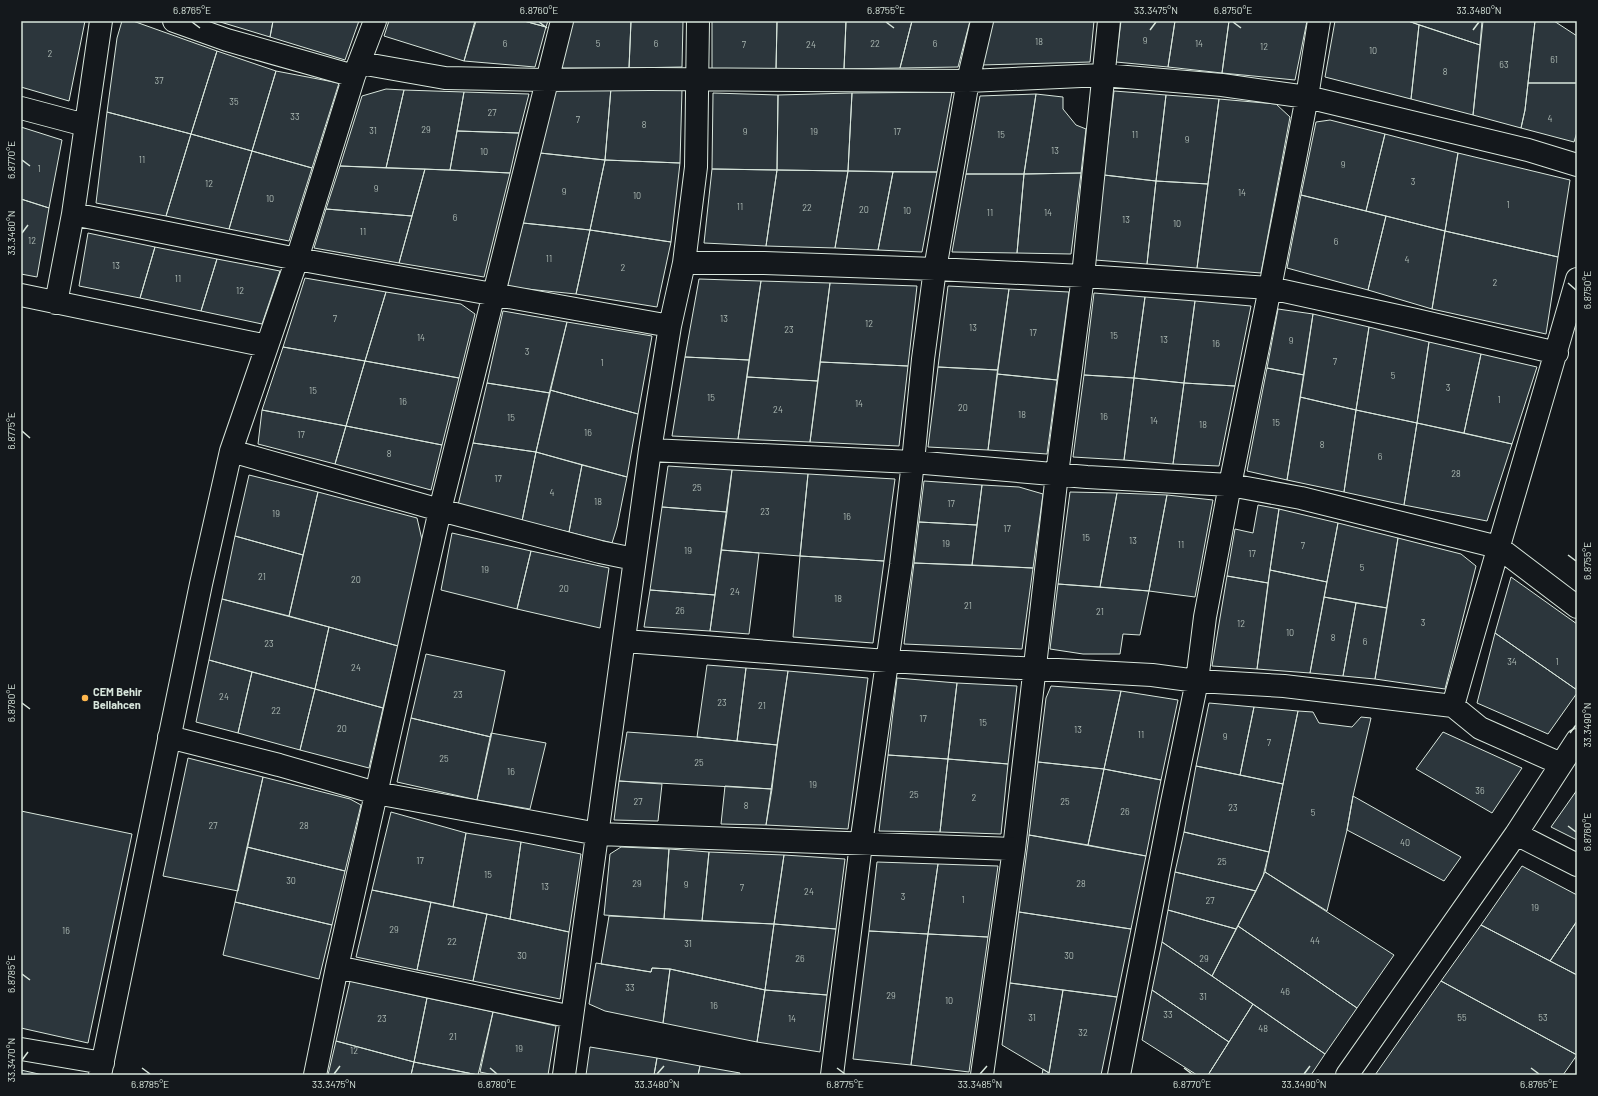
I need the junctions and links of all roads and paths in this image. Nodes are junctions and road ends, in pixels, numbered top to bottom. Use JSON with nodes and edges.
{"nodes":[{"id":1,"x":101,"y":21,"type":"edge"},
{"id":2,"x":174,"y":21,"type":"edge"},
{"id":3,"x":375,"y":21,"type":"edge"},
{"id":4,"x":562,"y":21,"type":"edge"},
{"id":5,"x":698,"y":21,"type":"edge"},
{"id":6,"x":982,"y":21,"type":"edge"},
{"id":7,"x":1109,"y":21,"type":"edge"},
{"id":8,"x":1319,"y":21,"type":"edge"},
{"id":9,"x":357,"y":69,"type":"junction"},
{"id":10,"x":1103,"y":75,"type":"junction"},
{"id":11,"x":546,"y":80,"type":"junction"},
{"id":12,"x":697,"y":80,"type":"junction"},
{"id":13,"x":968,"y":81,"type":"junction"},
{"id":14,"x":1307,"y":97,"type":"junction"},
{"id":15,"x":21,"y":108,"type":"edge"},
{"id":16,"x":85,"y":125,"type":"junction"},
{"id":17,"x":1577,"y":165,"type":"edge"},
{"id":18,"x":73,"y":214,"type":"junction"},
{"id":19,"x":297,"y":259,"type":"junction"},
{"id":20,"x":684,"y":263,"type":"junction"},
{"id":21,"x":935,"y":269,"type":"junction"},
{"id":22,"x":1083,"y":276,"type":"junction"},
{"id":23,"x":1577,"y":279,"type":"edge"},
{"id":24,"x":1270,"y":288,"type":"junction"},
{"id":25,"x":493,"y":294,"type":"junction"},
{"id":26,"x":21,"y":295,"type":"edge"},
{"id":27,"x":56,"y":303,"type":"junction"},
{"id":28,"x":670,"y":326,"type":"junction"},
{"id":29,"x":267,"y":346,"type":"junction"},
{"id":30,"x":1557,"y":353,"type":"junction"},
{"id":31,"x":650,"y":450,"type":"junction"},
{"id":32,"x":231,"y":451,"type":"junction"},
{"id":33,"x":913,"y":462,"type":"junction"},
{"id":34,"x":1057,"y":474,"type":"junction"},
{"id":35,"x":1230,"y":485,"type":"junction"},
{"id":36,"x":440,"y":510,"type":"junction"},
{"id":37,"x":1498,"y":547,"type":"junction"},
{"id":38,"x":634,"y":559,"type":"junction"},
{"id":39,"x":1577,"y":607,"type":"edge"},
{"id":40,"x":624,"y":641,"type":"junction"},
{"id":41,"x":887,"y":661,"type":"junction"},
{"id":42,"x":1034,"y":669,"type":"junction"},
{"id":43,"x":1197,"y":680,"type":"junction"},
{"id":44,"x":1453,"y":706,"type":"junction"},
{"id":45,"x":169,"y":737,"type":"junction"},
{"id":46,"x":1577,"y":740,"type":"edge"},
{"id":47,"x":1561,"y":764,"type":"junction"},
{"id":48,"x":376,"y":793,"type":"junction"},
{"id":49,"x":598,"y":834,"type":"junction"},
{"id":50,"x":1516,"y":834,"type":"junction"},
{"id":51,"x":861,"y":844,"type":"junction"},
{"id":52,"x":1014,"y":849,"type":"junction"},
{"id":53,"x":1577,"y":865,"type":"edge"},
{"id":54,"x":337,"y":967,"type":"junction"},
{"id":55,"x":572,"y":1016,"type":"junction"},
{"id":56,"x":21,"y":1048,"type":"edge"},
{"id":57,"x":101,"y":1069,"type":"edge"},
{"id":58,"x":315,"y":1075,"type":"edge"},
{"id":59,"x":564,"y":1075,"type":"edge"},
{"id":60,"x":832,"y":1075,"type":"edge"},
{"id":61,"x":982,"y":1075,"type":"edge"},
{"id":62,"x":1119,"y":1075,"type":"edge"},
{"id":63,"x":1347,"y":1075,"type":"edge"}],
"edges":[{"from":1,"to":16,"type":"street"},
{"from":2,"to":9,"type":"street"},
{"from":3,"to":9,"type":"street"},
{"from":4,"to":11,"type":"street"},
{"from":5,"to":12,"type":"street"},
{"from":6,"to":13,"type":"street"},
{"from":7,"to":10,"type":"street"},
{"from":8,"to":14,"type":"street"},
{"from":9,"to":11,"type":"street"},
{"from":9,"to":19,"type":"street"},
{"from":10,"to":13,"type":"street"},
{"from":10,"to":14,"type":"street"},
{"from":10,"to":22,"type":"street"},
{"from":11,"to":12,"type":"street"},
{"from":11,"to":25,"type":"street"},
{"from":12,"to":13,"type":"street"},
{"from":12,"to":20,"type":"street"},
{"from":13,"to":21,"type":"street"},
{"from":14,"to":17,"type":"street"},
{"from":14,"to":24,"type":"street"},
{"from":15,"to":16,"type":"street"},
{"from":16,"to":18,"type":"street"},
{"from":18,"to":19,"type":"street"},
{"from":18,"to":27,"type":"street"},
{"from":19,"to":25,"type":"street"},
{"from":19,"to":29,"type":"street"},
{"from":20,"to":21,"type":"street"},
{"from":20,"to":28,"type":"street"},
{"from":21,"to":22,"type":"street"},
{"from":21,"to":33,"type":"street"},
{"from":22,"to":24,"type":"street"},
{"from":22,"to":34,"type":"street"},
{"from":23,"to":30,"type":"street"},
{"from":24,"to":30,"type":"street"},
{"from":24,"to":35,"type":"street"},
{"from":25,"to":28,"type":"street"},
{"from":25,"to":36,"type":"street"},
{"from":26,"to":27,"type":"street"},
{"from":27,"to":29,"type":"street"},
{"from":28,"to":31,"type":"street"},
{"from":29,"to":32,"type":"street"},
{"from":30,"to":37,"type":"street"},
{"from":31,"to":33,"type":"street"},
{"from":31,"to":38,"type":"street"},
{"from":32,"to":36,"type":"street"},
{"from":32,"to":45,"type":"street"},
{"from":33,"to":34,"type":"street"},
{"from":33,"to":41,"type":"street"},
{"from":34,"to":35,"type":"street"},
{"from":34,"to":42,"type":"street"},
{"from":35,"to":37,"type":"street"},
{"from":35,"to":43,"type":"street"},
{"from":36,"to":38,"type":"street"},
{"from":36,"to":48,"type":"street"},
{"from":37,"to":39,"type":"street"},
{"from":37,"to":44,"type":"street"},
{"from":38,"to":40,"type":"street"},
{"from":40,"to":41,"type":"street"},
{"from":40,"to":49,"type":"street"},
{"from":41,"to":42,"type":"street"},
{"from":41,"to":51,"type":"street"},
{"from":42,"to":43,"type":"street"},
{"from":42,"to":52,"type":"street"},
{"from":43,"to":44,"type":"street"},
{"from":43,"to":62,"type":"street"},
{"from":44,"to":47,"type":"street"},
{"from":45,"to":48,"type":"street"},
{"from":45,"to":57,"type":"street"},
{"from":46,"to":47,"type":"street"},
{"from":47,"to":50,"type":"street"},
{"from":48,"to":49,"type":"street"},
{"from":48,"to":54,"type":"street"},
{"from":49,"to":51,"type":"street"},
{"from":49,"to":55,"type":"street"},
{"from":50,"to":53,"type":"street"},
{"from":50,"to":63,"type":"street"},
{"from":51,"to":52,"type":"street"},
{"from":51,"to":60,"type":"street"},
{"from":52,"to":61,"type":"street"},
{"from":54,"to":55,"type":"street"},
{"from":54,"to":58,"type":"street"},
{"from":55,"to":59,"type":"street"},
{"from":56,"to":57,"type":"street"}]}
